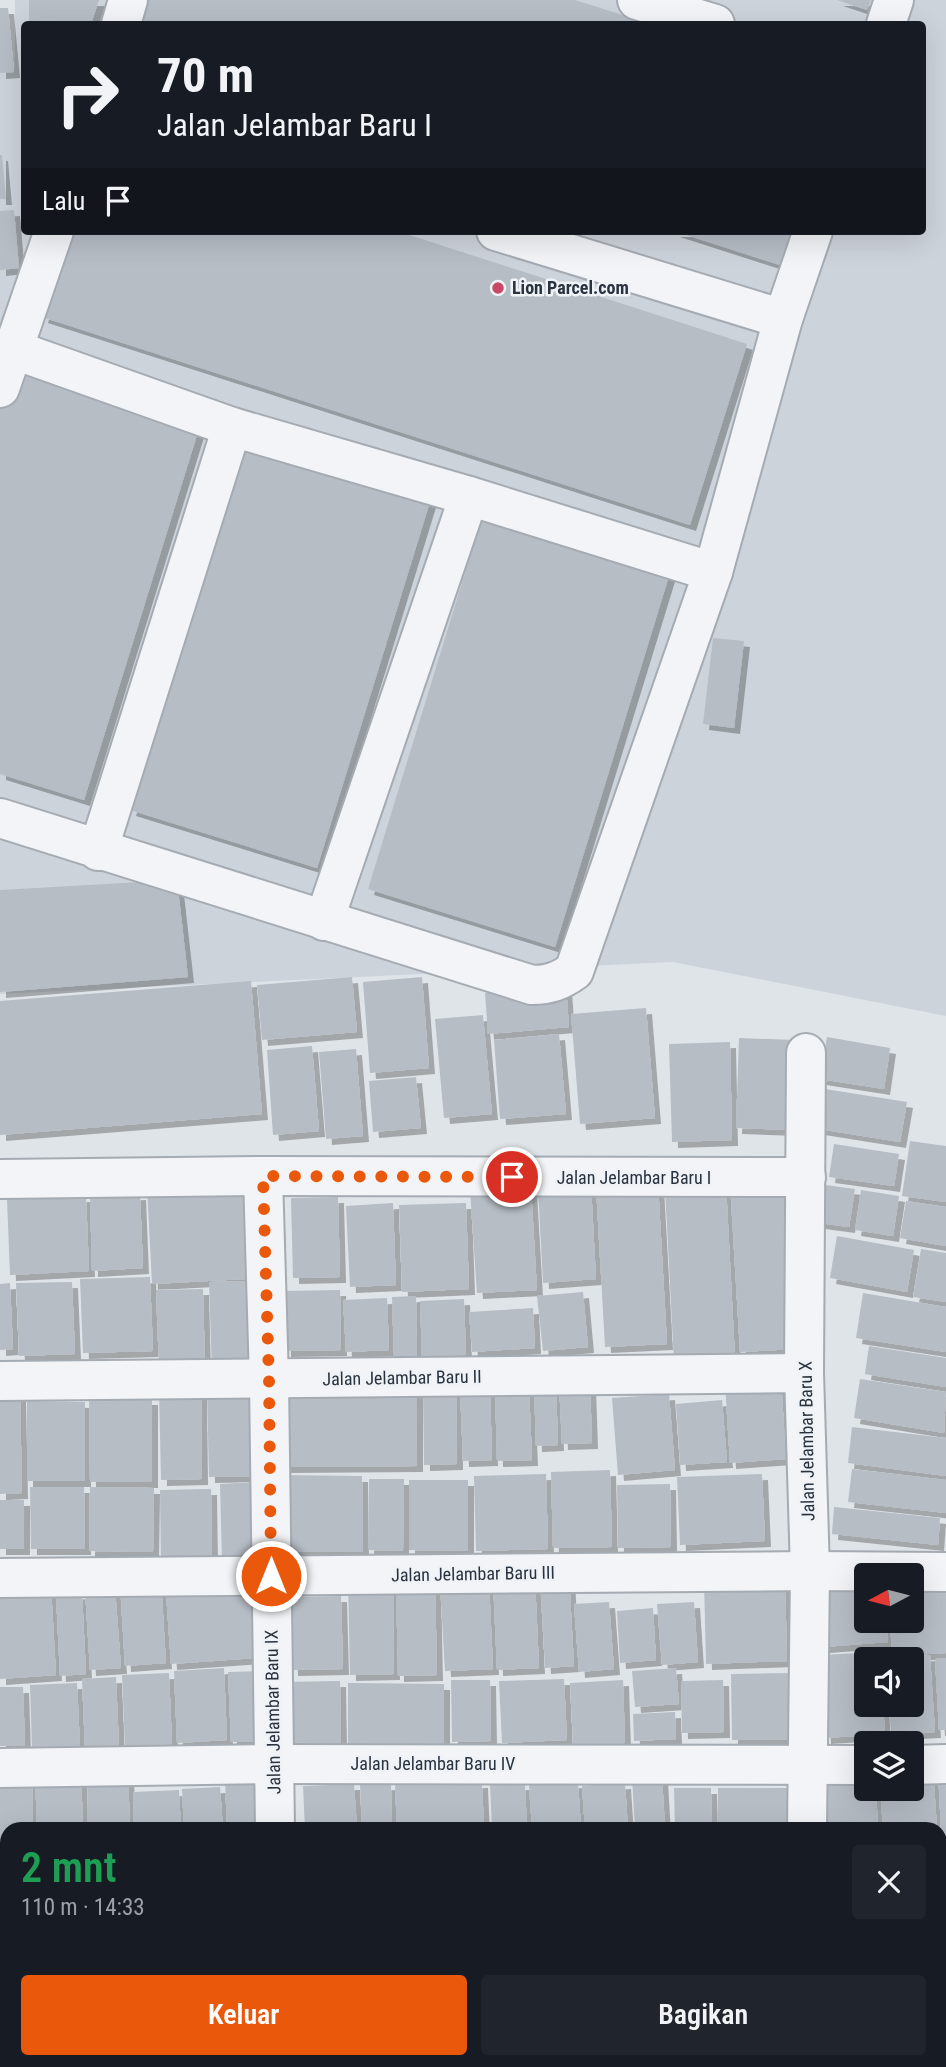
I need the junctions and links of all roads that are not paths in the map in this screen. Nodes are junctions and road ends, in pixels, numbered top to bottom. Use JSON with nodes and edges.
{"nodes":[{"id":1,"x":128,"y":0,"type":"edge"},
{"id":2,"x":637,"y":0,"type":"edge"},
{"id":3,"x":894,"y":0,"type":"edge"},
{"id":4,"x":122,"y":21,"type":"edge"},
{"id":5,"x":705,"y":21,"type":"edge"},
{"id":6,"x":887,"y":21,"type":"edge"},
{"id":7,"x":53,"y":235,"type":"edge"},
{"id":8,"x":509,"y":235,"type":"edge"},
{"id":9,"x":812,"y":235,"type":"edge"},
{"id":10,"x":783,"y":319,"type":"junction"},
{"id":11,"x":12,"y":349,"type":"junction"},
{"id":12,"x":0,"y":388,"type":"edge"},
{"id":13,"x":232,"y":427,"type":"junction"},
{"id":14,"x":469,"y":496,"type":"junction"},
{"id":15,"x":713,"y":572,"type":"junction"},
{"id":16,"x":0,"y":818,"type":"edge"},
{"id":17,"x":98,"y":851,"type":"junction"},
{"id":18,"x":324,"y":921,"type":"junction"},
{"id":19,"x":806,"y":1053,"type":"dead end"},
{"id":20,"x":263,"y":1176,"type":"junction"},
{"id":21,"x":806,"y":1177,"type":"junction"},
{"id":22,"x":0,"y":1179,"type":"edge"},
{"id":23,"x":804,"y":1373,"type":"junction"},
{"id":24,"x":269,"y":1380,"type":"junction"},
{"id":25,"x":0,"y":1381,"type":"edge"},
{"id":26,"x":810,"y":1571,"type":"junction"},
{"id":27,"x":946,"y":1572,"type":"edge"},
{"id":28,"x":271,"y":1576,"type":"junction"},
{"id":29,"x":0,"y":1578,"type":"edge"},
{"id":30,"x":274,"y":1764,"type":"junction"},
{"id":31,"x":807,"y":1765,"type":"junction"},
{"id":32,"x":854,"y":1765,"type":"edge"},
{"id":33,"x":924,"y":1765,"type":"edge"},
{"id":34,"x":946,"y":1765,"type":"edge"},
{"id":35,"x":0,"y":1768,"type":"edge"},
{"id":36,"x":275,"y":1822,"type":"edge"},
{"id":37,"x":807,"y":1822,"type":"edge"}],
"edges":[{"from":1,"to":4,"type":"street"},
{"from":2,"to":5,"type":"street"},
{"from":3,"to":6,"type":"street"},
{"from":7,"to":11,"type":"street"},
{"from":8,"to":10,"type":"street"},
{"from":9,"to":10,"type":"street"},
{"from":10,"to":15,"type":"street"},
{"from":11,"to":12,"type":"street"},
{"from":11,"to":13,"type":"street"},
{"from":13,"to":14,"type":"street"},
{"from":13,"to":17,"type":"street"},
{"from":14,"to":15,"type":"street"},
{"from":14,"to":18,"type":"street"},
{"from":15,"to":18,"type":"street"},
{"from":16,"to":17,"type":"street"},
{"from":17,"to":18,"type":"street"},
{"from":19,"to":21,"type":"street","name":"Jalan Jelambar Baru X"},
{"from":20,"to":21,"type":"street","name":"Jalan Jelambar Baru I"},
{"from":20,"to":22,"type":"street","name":"Jalan Jelambar Baru I"},
{"from":20,"to":24,"type":"street","name":"Jalan Jelambar Baru IX"},
{"from":21,"to":23,"type":"street","name":"Jalan Jelambar Baru X"},
{"from":23,"to":24,"type":"street","name":"Jalan Jelambar Baru II"},
{"from":23,"to":26,"type":"street","name":"Jalan Jelambar Baru X"},
{"from":24,"to":25,"type":"street","name":"Jalan Jelambar Baru II"},
{"from":24,"to":28,"type":"street","name":"Jalan Jelambar Baru IX"},
{"from":26,"to":27,"type":"street","name":"Jalan Jelambar Baru III"},
{"from":26,"to":28,"type":"street","name":"Jalan Jelambar Baru III"},
{"from":26,"to":31,"type":"street","name":"Jalan Jelambar Baru X"},
{"from":28,"to":29,"type":"street","name":"Jalan Jelambar Baru III"},
{"from":28,"to":30,"type":"street","name":"Jalan Jelambar Baru IX"},
{"from":30,"to":31,"type":"street","name":"Jalan Jelambar Baru IV"},
{"from":30,"to":35,"type":"street","name":"Jalan Jelambar Baru IV"},
{"from":30,"to":36,"type":"street","name":"Jalan Jelambar Baru IX"},
{"from":31,"to":32,"type":"street","name":"Jalan Jelambar Baru IV"},
{"from":31,"to":37,"type":"street","name":"Jalan Jelambar Baru X"},
{"from":33,"to":34,"type":"street"}]}
